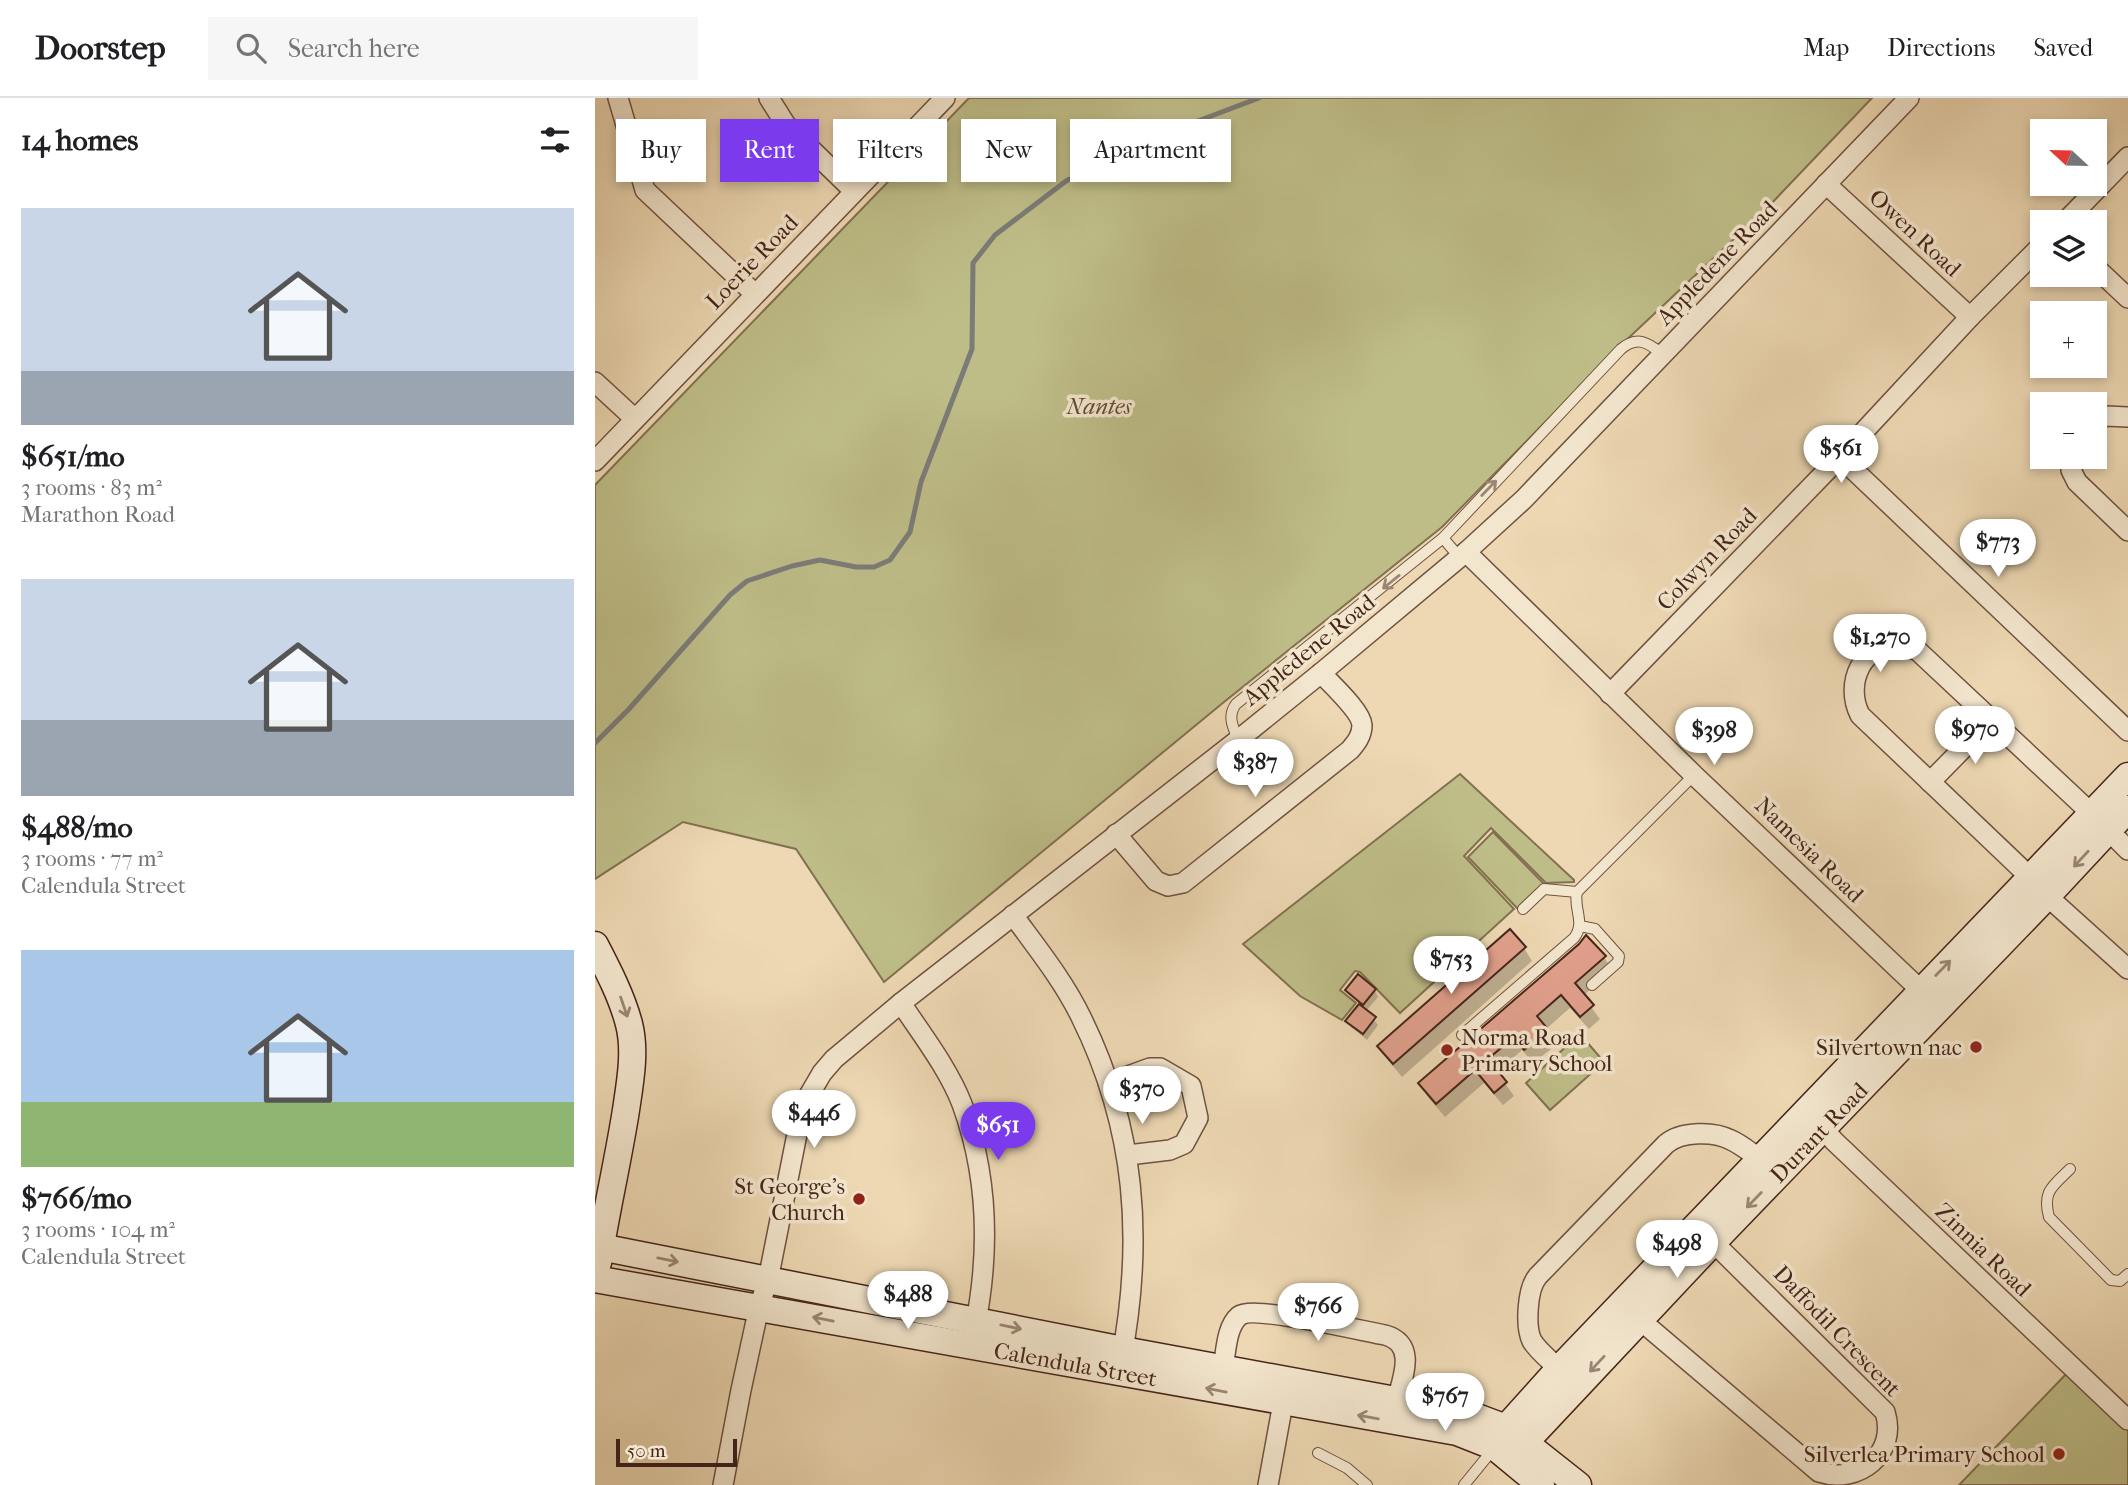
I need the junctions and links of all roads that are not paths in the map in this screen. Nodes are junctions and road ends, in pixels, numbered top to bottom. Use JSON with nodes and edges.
{"nodes":[{"id":1,"x":618,"y":98,"type":"edge"},
{"id":2,"x":769,"y":98,"type":"edge"},
{"id":3,"x":945,"y":98,"type":"edge"},
{"id":4,"x":1909,"y":98,"type":"edge"},
{"id":5,"x":2128,"y":157,"type":"edge"},
{"id":6,"x":1826,"y":184,"type":"junction"},
{"id":7,"x":854,"y":191,"type":"junction"},
{"id":8,"x":2077,"y":210,"type":"edge"},
{"id":9,"x":2030,"y":258,"type":"edge"},
{"id":10,"x":2107,"y":278,"type":"edge"},
{"id":11,"x":755,"y":294,"type":"junction"},
{"id":12,"x":2128,"y":298,"type":"edge"},
{"id":13,"x":1970,"y":317,"type":"junction"},
{"id":14,"x":1663,"y":354,"type":"junction"},
{"id":15,"x":595,"y":382,"type":"edge"},
{"id":16,"x":2107,"y":416,"type":"edge"},
{"id":17,"x":2128,"y":417,"type":"edge"},
{"id":18,"x":635,"y":419,"type":"junction"},
{"id":19,"x":1840,"y":457,"type":"junction"},
{"id":20,"x":595,"y":461,"type":"edge"},
{"id":21,"x":2071,"y":469,"type":"edge"},
{"id":22,"x":2128,"y":531,"type":"edge"},
{"id":23,"x":1443,"y":538,"type":"junction"},
{"id":24,"x":1463,"y":555,"type":"junction"},
{"id":25,"x":1321,"y":673,"type":"junction"},
{"id":26,"x":1610,"y":694,"type":"junction"},
{"id":27,"x":1991,"y":720,"type":"junction"},
{"id":28,"x":2128,"y":731,"type":"edge"},
{"id":29,"x":1238,"y":740,"type":"junction"},
{"id":30,"x":1694,"y":775,"type":"junction"},
{"id":31,"x":2128,"y":776,"type":"edge"},
{"id":32,"x":1930,"y":782,"type":"junction"},
{"id":33,"x":2128,"y":809,"type":"edge"},
{"id":34,"x":2099,"y":822,"type":"junction"},
{"id":35,"x":1116,"y":834,"type":"junction"},
{"id":36,"x":2128,"y":850,"type":"edge"},
{"id":37,"x":2038,"y":887,"type":"junction"},
{"id":38,"x":1577,"y":891,"type":"junction"},
{"id":39,"x":1523,"y":909,"type":"dead end"},
{"id":40,"x":1013,"y":915,"type":"junction"},
{"id":41,"x":1580,"y":926,"type":"junction"},
{"id":42,"x":595,"y":945,"type":"edge"},
{"id":43,"x":2128,"y":969,"type":"edge"},
{"id":44,"x":1592,"y":985,"type":"dead end"},
{"id":45,"x":1930,"y":998,"type":"junction"},
{"id":46,"x":901,"y":1003,"type":"junction"},
{"id":47,"x":1462,"y":1035,"type":"dead end"},
{"id":48,"x":1109,"y":1083,"type":"junction"},
{"id":49,"x":1815,"y":1119,"type":"junction"},
{"id":50,"x":1128,"y":1155,"type":"junction"},
{"id":51,"x":1760,"y":1159,"type":"junction"},
{"id":52,"x":2070,"y":1169,"type":"dead end"},
{"id":53,"x":1713,"y":1242,"type":"junction"},
{"id":54,"x":598,"y":1246,"type":"edge"},
{"id":55,"x":1668,"y":1272,"type":"junction"},
{"id":56,"x":2128,"y":1274,"type":"edge"},
{"id":57,"x":595,"y":1280,"type":"edge"},
{"id":58,"x":768,"y":1280,"type":"junction"},
{"id":59,"x":759,"y":1307,"type":"junction"},
{"id":60,"x":977,"y":1320,"type":"junction"},
{"id":61,"x":1640,"y":1320,"type":"junction"},
{"id":62,"x":971,"y":1347,"type":"junction"},
{"id":63,"x":1121,"y":1361,"type":"junction"},
{"id":64,"x":1223,"y":1368,"type":"junction"},
{"id":65,"x":1559,"y":1369,"type":"junction"},
{"id":66,"x":1397,"y":1400,"type":"junction"},
{"id":67,"x":1283,"y":1403,"type":"junction"},
{"id":68,"x":2128,"y":1420,"type":"edge"},
{"id":69,"x":1509,"y":1443,"type":"junction"},
{"id":70,"x":1318,"y":1453,"type":"dead end"},
{"id":71,"x":723,"y":1485,"type":"edge"},
{"id":72,"x":1268,"y":1485,"type":"edge"},
{"id":73,"x":1367,"y":1485,"type":"edge"},
{"id":74,"x":1465,"y":1485,"type":"edge"},
{"id":75,"x":1541,"y":1485,"type":"edge"},
{"id":76,"x":1578,"y":1485,"type":"edge"}],
"edges":[{"from":1,"to":11,"type":"street"},
{"from":2,"to":7,"type":"street"},
{"from":3,"to":7,"type":"street","name":"Loerie Road"},
{"from":4,"to":6,"type":"street","name":"Appledene Road"},
{"from":5,"to":8,"type":"street"},
{"from":6,"to":13,"type":"street","name":"Owen Road"},
{"from":6,"to":14,"type":"street","name":"Appledene Road"},
{"from":7,"to":11,"type":"street","name":"Loerie Road"},
{"from":9,"to":13,"type":"street","name":"Colwyn Road"},
{"from":10,"to":12,"type":"street"},
{"from":11,"to":18,"type":"street","name":"Loerie Road"},
{"from":13,"to":19,"type":"street","name":"Colwyn Road"},
{"from":23,"to":14,"type":"lane","one_way":true},
{"from":14,"to":24,"type":"street","name":"Appledene Road"},
{"from":15,"to":18,"type":"street"},
{"from":16,"to":17,"type":"street"},
{"from":18,"to":20,"type":"street","name":"Loerie Road"},
{"from":19,"to":26,"type":"street","name":"Colwyn Road"},
{"from":19,"to":28,"type":"street"},
{"from":21,"to":22,"type":"street"},
{"from":23,"to":24,"type":"lane"},
{"from":23,"to":29,"type":"lane","one_way":true},
{"from":24,"to":25,"type":"street","name":"Appledene Road"},
{"from":24,"to":26,"type":"street","name":"Namesia Road"},
{"from":25,"to":29,"type":"street","name":"Appledene Road"},
{"from":25,"to":35,"type":"street"},
{"from":26,"to":30,"type":"street","name":"Namesia Road"},
{"from":27,"to":32,"type":"street"},
{"from":27,"to":32,"type":"street"},
{"from":27,"to":34,"type":"street"},
{"from":29,"to":35,"type":"street","name":"Appledene Road"},
{"from":30,"to":38,"type":"lane"},
{"from":30,"to":45,"type":"street","name":"Namesia Road"},
{"from":31,"to":34,"type":"street","name":"Durant Road"},
{"from":32,"to":37,"type":"street"},
{"from":33,"to":34,"type":"street","name":"Durant Road"},
{"from":34,"to":36,"type":"street"},
{"from":34,"to":37,"type":"street","name":"Durant Road"},
{"from":35,"to":40,"type":"street","name":"Appledene Road"},
{"from":37,"to":43,"type":"street"},
{"from":37,"to":45,"type":"street","name":"Durant Road"},
{"from":38,"to":39,"type":"lane"},
{"from":38,"to":41,"type":"lane"},
{"from":40,"to":46,"type":"street","name":"Appledene Road"},
{"from":40,"to":48,"type":"street"},
{"from":41,"to":44,"type":"lane"},
{"from":41,"to":47,"type":"lane"},
{"from":42,"to":54,"type":"street","one_way":true},
{"from":45,"to":49,"type":"street","name":"Durant Road"},
{"from":46,"to":58,"type":"street","name":"Appledene Road"},
{"from":46,"to":60,"type":"street"},
{"from":48,"to":50,"type":"street"},
{"from":48,"to":50,"type":"street"},
{"from":49,"to":51,"type":"street","name":"Durant Road"},
{"from":49,"to":53,"type":"street","name":"Durant Road","one_way":true},
{"from":49,"to":68,"type":"street","name":"Zinnia Road"},
{"from":50,"to":63,"type":"street"},
{"from":51,"to":55,"type":"street","name":"Durant Road"},
{"from":51,"to":65,"type":"street","name":"Durant Road"},
{"from":52,"to":56,"type":"lane"},
{"from":53,"to":55,"type":"street","name":"Durant Road"},
{"from":53,"to":61,"type":"street","name":"Daffodil Crescent"},
{"from":54,"to":57,"type":"street"},
{"from":54,"to":58,"type":"street","name":"Calendula Street","one_way":true},
{"from":55,"to":61,"type":"street","name":"Durant Road"},
{"from":55,"to":65,"type":"street","name":"Durant Road"},
{"from":57,"to":59,"type":"street","name":"Calendula Street"},
{"from":58,"to":59,"type":"street","name":"Appledene Road"},
{"from":58,"to":60,"type":"street","name":"Calendula Street"},
{"from":62,"to":59,"type":"street","name":"Calendula Street","one_way":true},
{"from":59,"to":71,"type":"street","name":"Appledene Road"},
{"from":60,"to":62,"type":"street"},
{"from":60,"to":63,"type":"street","name":"Calendula Street","one_way":true},
{"from":61,"to":69,"type":"street","name":"Durant Road","one_way":true},
{"from":62,"to":63,"type":"street","name":"Calendula Street"},
{"from":63,"to":64,"type":"street","name":"Calendula Street"},
{"from":67,"to":63,"type":"street","name":"Calendula Street","one_way":true},
{"from":64,"to":66,"type":"street","name":"Calendula Street"},
{"from":64,"to":66,"type":"street"},
{"from":65,"to":69,"type":"street","name":"Durant Road"},
{"from":66,"to":69,"type":"street","name":"Calendula Street"},
{"from":69,"to":67,"type":"street","name":"Calendula Street","one_way":true},
{"from":67,"to":72,"type":"street"},
{"from":69,"to":74,"type":"lane"},
{"from":69,"to":75,"type":"street","name":"Calendula Street"},
{"from":69,"to":76,"type":"street","name":"Calendula Street"},
{"from":70,"to":73,"type":"lane"}]}
